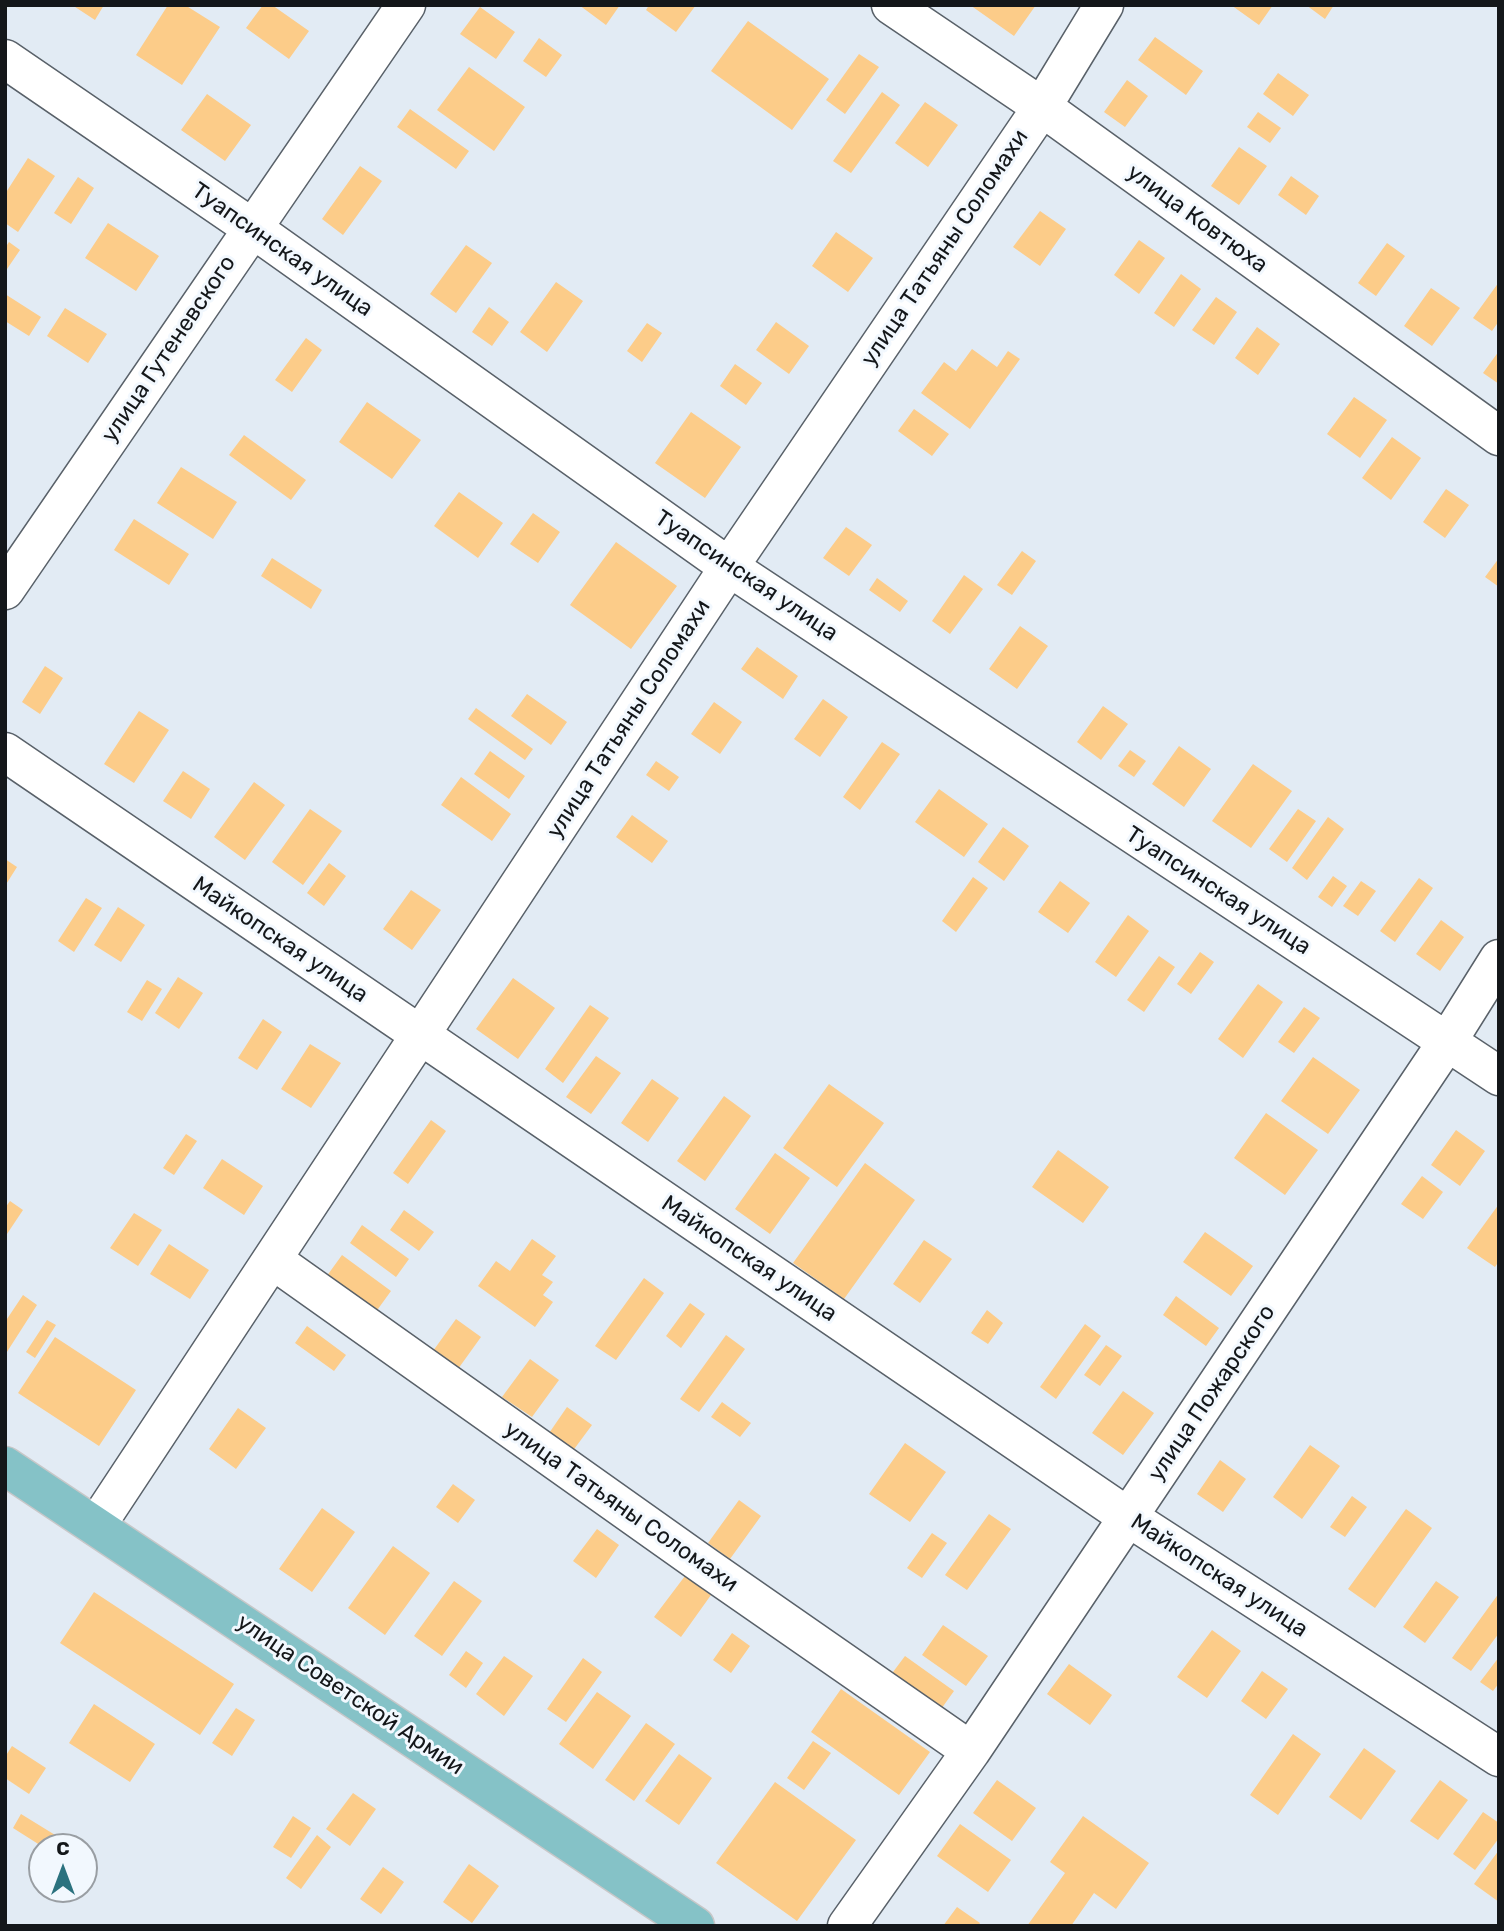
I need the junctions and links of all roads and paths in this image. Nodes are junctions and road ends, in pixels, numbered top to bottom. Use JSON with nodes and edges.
{"nodes":[{"id":1,"x":406,"y":5,"type":"edge"},
{"id":2,"x":891,"y":5,"type":"edge"},
{"id":3,"x":1104,"y":5,"type":"edge"},
{"id":4,"x":5,"y":59,"type":"edge"},
{"id":5,"x":1042,"y":107,"type":"junction"},
{"id":6,"x":252,"y":228,"type":"junction"},
{"id":7,"x":1499,"y":436,"type":"edge"},
{"id":8,"x":729,"y":567,"type":"junction"},
{"id":9,"x":5,"y":590,"type":"edge"},
{"id":10,"x":5,"y":752,"type":"edge"},
{"id":11,"x":1499,"y":959,"type":"edge"},
{"id":12,"x":422,"y":1037,"type":"junction"},
{"id":13,"x":1447,"y":1042,"type":"junction"},
{"id":14,"x":1499,"y":1076,"type":"edge"},
{"id":15,"x":273,"y":1260,"type":"junction"},
{"id":16,"x":5,"y":1466,"type":"edge"},
{"id":17,"x":1128,"y":1517,"type":"junction"},
{"id":18,"x":96,"y":1526,"type":"junction"},
{"id":19,"x":971,"y":1751,"type":"junction"},
{"id":20,"x":1499,"y":1757,"type":"edge"},
{"id":21,"x":695,"y":1926,"type":"edge"},
{"id":22,"x":847,"y":1926,"type":"edge"}],
"edges":[{"from":1,"to":6,"type":"street","name":"улица Гутеневского"},
{"from":2,"to":5,"type":"street","name":"улица Ковтюха"},
{"from":3,"to":5,"type":"street","name":"улица Татьяны Соломахи"},
{"from":4,"to":6,"type":"street","name":"Туапсинская улица"},
{"from":5,"to":7,"type":"street","name":"улица Ковтюха"},
{"from":5,"to":8,"type":"street","name":"улица Татьяны Соломахи"},
{"from":6,"to":8,"type":"street","name":"Туапсинская улица"},
{"from":6,"to":9,"type":"street","name":"улица Гутеневского"},
{"from":8,"to":12,"type":"street","name":"улица Татьяны Соломахи"},
{"from":8,"to":13,"type":"street","name":"Туапсинская улица"},
{"from":10,"to":12,"type":"street","name":"Майкопская улица"},
{"from":11,"to":13,"type":"street","name":"улица Пожарского"},
{"from":12,"to":15,"type":"street","name":"улица Татьяны Соломахи"},
{"from":12,"to":17,"type":"street","name":"Майкопская улица"},
{"from":13,"to":14,"type":"street","name":"Туапсинская улица"},
{"from":13,"to":17,"type":"street","name":"улица Пожарского"},
{"from":15,"to":18,"type":"street","name":"улица Татьяны Соломахи"},
{"from":15,"to":19,"type":"street","name":"улица Татьяны Соломахи"},
{"from":16,"to":18,"type":"main road","name":"улица Советской Армии"},
{"from":17,"to":19,"type":"street","name":"улица Пожарского"},
{"from":17,"to":20,"type":"street","name":"Майкопская улица"},
{"from":18,"to":21,"type":"main road","name":"улица Советской Армии"},
{"from":19,"to":22,"type":"street","name":"улица Пожарского"}]}
